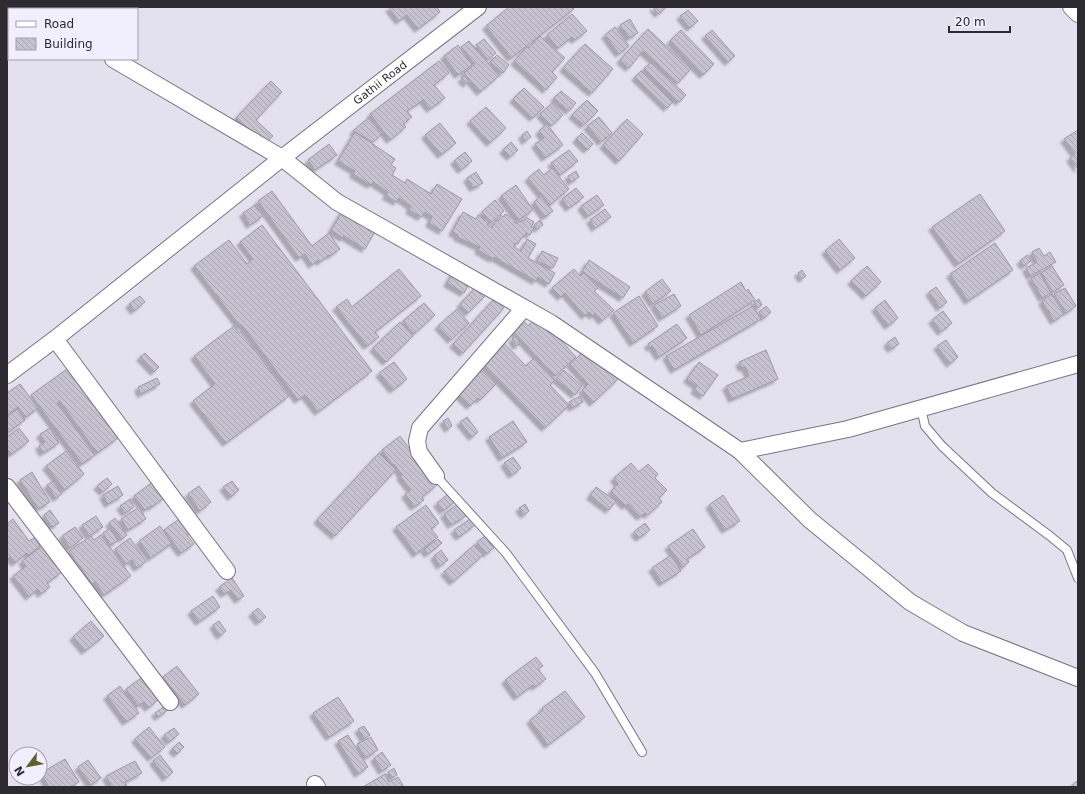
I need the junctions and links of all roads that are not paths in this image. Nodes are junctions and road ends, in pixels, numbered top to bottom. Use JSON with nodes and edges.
{"nodes":[{"id":1,"x":478,"y":7,"type":"edge"},
{"id":2,"x":1071,"y":7,"type":"edge"},
{"id":3,"x":1078,"y":14,"type":"edge"},
{"id":4,"x":115,"y":60,"type":"edge"},
{"id":5,"x":282,"y":158,"type":"junction"},
{"id":6,"x":524,"y":308,"type":"junction"},
{"id":7,"x":55,"y":339,"type":"junction"},
{"id":8,"x":1078,"y":364,"type":"edge"},
{"id":9,"x":7,"y":375,"type":"edge"},
{"id":10,"x":921,"y":408,"type":"junction"},
{"id":11,"x":740,"y":451,"type":"junction"},
{"id":12,"x":436,"y":476,"type":"joint"},
{"id":13,"x":7,"y":487,"type":"edge"},
{"id":14,"x":227,"y":571,"type":"dead end"},
{"id":15,"x":1078,"y":578,"type":"edge"},
{"id":16,"x":1078,"y":678,"type":"edge"},
{"id":17,"x":170,"y":702,"type":"dead end"},
{"id":18,"x":642,"y":752,"type":"dead end"}],
"edges":[{"from":1,"to":5,"type":"street","name":"Gathii Road"},
{"from":2,"to":3,"type":"street"},
{"from":4,"to":5,"type":"street"},
{"from":5,"to":6,"type":"street"},
{"from":5,"to":7,"type":"street","name":"Gathii Road"},
{"from":6,"to":11,"type":"street"},
{"from":6,"to":12,"type":"street"},
{"from":7,"to":9,"type":"street","name":"Gathii Road"},
{"from":7,"to":14,"type":"street"},
{"from":8,"to":10,"type":"street"},
{"from":10,"to":11,"type":"street"},
{"from":10,"to":15,"type":"lane"},
{"from":11,"to":16,"type":"street"},
{"from":12,"to":18,"type":"lane"},
{"from":13,"to":17,"type":"street"}]}
